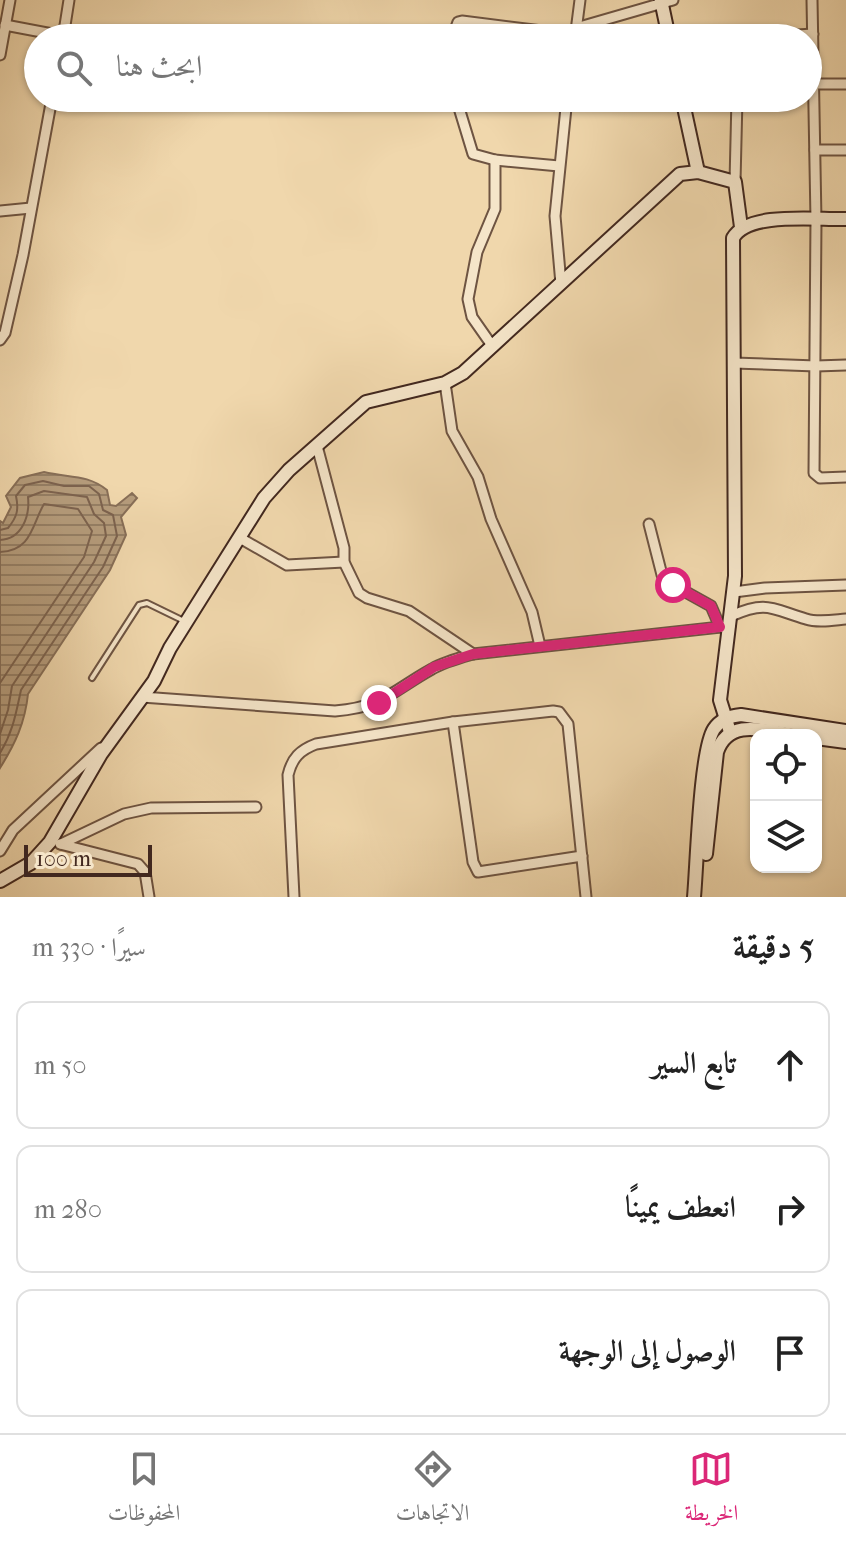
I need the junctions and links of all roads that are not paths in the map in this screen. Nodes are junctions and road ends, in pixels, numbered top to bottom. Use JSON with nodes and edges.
{"nodes":[{"id":1,"x":10,"y":0,"type":"edge"},
{"id":2,"x":69,"y":0,"type":"edge"},
{"id":3,"x":580,"y":0,"type":"edge"},
{"id":4,"x":812,"y":0,"type":"edge"},
{"id":5,"x":665,"y":1,"type":"edge"},
{"id":6,"x":65,"y":24,"type":"edge"},
{"id":7,"x":457,"y":24,"type":"edge"},
{"id":8,"x":488,"y":24,"type":"edge"},
{"id":9,"x":576,"y":24,"type":"edge"},
{"id":10,"x":602,"y":24,"type":"edge"},
{"id":11,"x":667,"y":24,"type":"edge"},
{"id":12,"x":813,"y":24,"type":"edge"},
{"id":13,"x":5,"y":25,"type":"junction"},
{"id":14,"x":24,"y":29,"type":"edge"},
{"id":15,"x":0,"y":55,"type":"edge"},
{"id":16,"x":822,"y":84,"type":"edge"},
{"id":17,"x":846,"y":84,"type":"edge"},
{"id":18,"x":49,"y":112,"type":"edge"},
{"id":19,"x":460,"y":112,"type":"edge"},
{"id":20,"x":566,"y":112,"type":"edge"},
{"id":21,"x":685,"y":112,"type":"edge"},
{"id":22,"x":737,"y":112,"type":"edge"},
{"id":23,"x":814,"y":112,"type":"edge"},
{"id":24,"x":815,"y":150,"type":"junction"},
{"id":25,"x":846,"y":150,"type":"edge"},
{"id":26,"x":495,"y":160,"type":"junction"},
{"id":27,"x":559,"y":166,"type":"junction"},
{"id":28,"x":698,"y":172,"type":"junction"},
{"id":29,"x":735,"y":182,"type":"junction"},
{"id":30,"x":31,"y":208,"type":"junction"},
{"id":31,"x":0,"y":211,"type":"edge"},
{"id":32,"x":846,"y":219,"type":"edge"},
{"id":33,"x":816,"y":220,"type":"junction"},
{"id":34,"x":741,"y":227,"type":"junction"},
{"id":35,"x":561,"y":284,"type":"junction"},
{"id":36,"x":0,"y":340,"type":"edge"},
{"id":37,"x":493,"y":347,"type":"junction"},
{"id":38,"x":734,"y":363,"type":"junction"},
{"id":39,"x":846,"y":365,"type":"edge"},
{"id":40,"x":816,"y":366,"type":"junction"},
{"id":41,"x":445,"y":383,"type":"junction"},
{"id":42,"x":317,"y":446,"type":"junction"},
{"id":43,"x":846,"y":477,"type":"edge"},
{"id":44,"x":649,"y":524,"type":"dead end"},
{"id":45,"x":240,"y":538,"type":"junction"},
{"id":46,"x":344,"y":562,"type":"junction"},
{"id":47,"x":846,"y":585,"type":"edge"},
{"id":48,"x":734,"y":592,"type":"junction"},
{"id":49,"x":846,"y":619,"type":"edge"},
{"id":50,"x":187,"y":622,"type":"junction"},
{"id":51,"x":727,"y":623,"type":"junction"},
{"id":52,"x":540,"y":646,"type":"junction"},
{"id":53,"x":473,"y":654,"type":"junction"},
{"id":54,"x":92,"y":678,"type":"dead end"},
{"id":55,"x":721,"y":690,"type":"junction"},
{"id":56,"x":142,"y":697,"type":"junction"},
{"id":57,"x":753,"y":715,"type":"junction"},
{"id":58,"x":725,"y":719,"type":"junction"},
{"id":59,"x":453,"y":722,"type":"junction"},
{"id":60,"x":750,"y":729,"type":"edge"},
{"id":61,"x":846,"y":731,"type":"edge"},
{"id":62,"x":730,"y":732,"type":"junction"},
{"id":63,"x":112,"y":737,"type":"junction"},
{"id":64,"x":822,"y":739,"type":"edge"},
{"id":65,"x":846,"y":742,"type":"edge"},
{"id":66,"x":256,"y":807,"type":"dead end"},
{"id":67,"x":55,"y":843,"type":"junction"},
{"id":68,"x":0,"y":851,"type":"edge"},
{"id":69,"x":582,"y":856,"type":"junction"},
{"id":70,"x":700,"y":874,"type":"junction"},
{"id":71,"x":0,"y":881,"type":"edge"},
{"id":72,"x":149,"y":897,"type":"edge"},
{"id":73,"x":294,"y":897,"type":"edge"},
{"id":74,"x":586,"y":897,"type":"edge"},
{"id":75,"x":694,"y":897,"type":"edge"},
{"id":76,"x":702,"y":897,"type":"edge"}],
"edges":[{"from":1,"to":13,"type":"street"},
{"from":2,"to":6,"type":"street"},
{"from":3,"to":9,"type":"street"},
{"from":4,"to":12,"type":"street"},
{"from":5,"to":10,"type":"street"},
{"from":5,"to":11,"type":"street"},
{"from":7,"to":8,"type":"street"},
{"from":13,"to":14,"type":"street"},
{"from":13,"to":15,"type":"street"},
{"from":16,"to":17,"type":"street"},
{"from":18,"to":30,"type":"street"},
{"from":19,"to":26,"type":"street"},
{"from":20,"to":27,"type":"street"},
{"from":21,"to":28,"type":"street"},
{"from":22,"to":29,"type":"street"},
{"from":23,"to":24,"type":"street"},
{"from":24,"to":25,"type":"street"},
{"from":24,"to":33,"type":"street"},
{"from":26,"to":27,"type":"street"},
{"from":26,"to":37,"type":"street"},
{"from":27,"to":35,"type":"street"},
{"from":28,"to":29,"type":"street"},
{"from":28,"to":35,"type":"street"},
{"from":29,"to":34,"type":"street"},
{"from":30,"to":31,"type":"street"},
{"from":30,"to":36,"type":"street"},
{"from":32,"to":33,"type":"street"},
{"from":33,"to":34,"type":"street"},
{"from":33,"to":40,"type":"street"},
{"from":34,"to":38,"type":"street"},
{"from":35,"to":37,"type":"street"},
{"from":37,"to":41,"type":"street"},
{"from":38,"to":40,"type":"street"},
{"from":38,"to":48,"type":"street"},
{"from":39,"to":40,"type":"street"},
{"from":40,"to":43,"type":"street"},
{"from":41,"to":42,"type":"street"},
{"from":41,"to":52,"type":"street"},
{"from":42,"to":45,"type":"street"},
{"from":42,"to":46,"type":"street"},
{"from":44,"to":51,"type":"street"},
{"from":45,"to":46,"type":"street"},
{"from":45,"to":50,"type":"street"},
{"from":46,"to":53,"type":"street"},
{"from":47,"to":48,"type":"street"},
{"from":48,"to":51,"type":"street"},
{"from":49,"to":51,"type":"street"},
{"from":50,"to":54,"type":"lane"},
{"from":50,"to":56,"type":"street"},
{"from":51,"to":52,"type":"street"},
{"from":51,"to":55,"type":"street"},
{"from":52,"to":53,"type":"street"},
{"from":53,"to":56,"type":"street"},
{"from":55,"to":57,"type":"street"},
{"from":55,"to":58,"type":"street"},
{"from":56,"to":63,"type":"street"},
{"from":57,"to":58,"type":"street"},
{"from":57,"to":61,"type":"street"},
{"from":58,"to":62,"type":"street"},
{"from":58,"to":70,"type":"street"},
{"from":59,"to":69,"type":"street"},
{"from":59,"to":69,"type":"street"},
{"from":59,"to":73,"type":"street"},
{"from":60,"to":62,"type":"street"},
{"from":62,"to":70,"type":"street"},
{"from":63,"to":67,"type":"street"},
{"from":63,"to":68,"type":"street"},
{"from":64,"to":65,"type":"street"},
{"from":66,"to":67,"type":"street"},
{"from":67,"to":71,"type":"street"},
{"from":67,"to":72,"type":"street"},
{"from":69,"to":74,"type":"street"},
{"from":70,"to":75,"type":"street"},
{"from":70,"to":76,"type":"street"}]}
